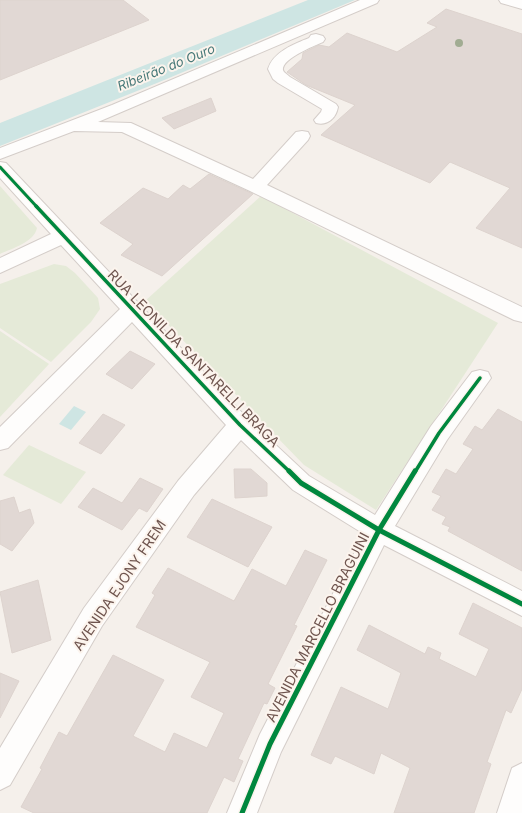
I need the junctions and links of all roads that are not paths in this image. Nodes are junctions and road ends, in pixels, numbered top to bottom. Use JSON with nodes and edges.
{"nodes":[{"id":1,"x":372,"y":0,"type":"edge"},
{"id":2,"x":506,"y":0,"type":"edge"},
{"id":3,"x":522,"y":5,"type":"edge"},
{"id":4,"x":306,"y":29,"type":"junction"},
{"id":5,"x":118,"y":108,"type":"junction"},
{"id":6,"x":322,"y":120,"type":"dead end"},
{"id":7,"x":69,"y":126,"type":"junction"},
{"id":8,"x":125,"y":127,"type":"junction"},
{"id":9,"x":302,"y":136,"type":"dead end"},
{"id":10,"x":0,"y":154,"type":"edge"},
{"id":11,"x":0,"y":167,"type":"edge"},
{"id":12,"x":256,"y":187,"type":"junction"},
{"id":13,"x":63,"y":236,"type":"junction"},
{"id":14,"x":0,"y":266,"type":"edge"},
{"id":15,"x":132,"y":309,"type":"junction"},
{"id":16,"x":521,"y":315,"type":"edge"},
{"id":17,"x":480,"y":378,"type":"dead end"},
{"id":18,"x":240,"y":426,"type":"junction"},
{"id":19,"x":0,"y":441,"type":"edge"},
{"id":20,"x":379,"y":530,"type":"junction"},
{"id":21,"x":522,"y":604,"type":"edge"},
{"id":22,"x":0,"y":775,"type":"edge"},
{"id":23,"x":522,"y":778,"type":"edge"},
{"id":24,"x":242,"y":813,"type":"edge"},
{"id":25,"x":512,"y":813,"type":"edge"}],
"edges":[{"from":1,"to":4,"type":"street"},
{"from":2,"to":3,"type":"street"},
{"from":4,"to":5,"type":"street"},
{"from":4,"to":6,"type":"street"},
{"from":5,"to":7,"type":"street"},
{"from":5,"to":8,"type":"street"},
{"from":7,"to":8,"type":"street"},
{"from":7,"to":10,"type":"street"},
{"from":8,"to":12,"type":"street"},
{"from":9,"to":12,"type":"street"},
{"from":11,"to":13,"type":"street","name":"RUA LEONILDA SANTARELLI BRAGA"},
{"from":12,"to":16,"type":"street"},
{"from":13,"to":14,"type":"street"},
{"from":13,"to":15,"type":"street","name":"RUA LEONILDA SANTARELLI BRAGA"},
{"from":15,"to":18,"type":"street","name":"RUA LEONILDA SANTARELLI BRAGA"},
{"from":15,"to":19,"type":"street"},
{"from":17,"to":20,"type":"street","name":"AVENIDA MARCELLO BRAGUINI"},
{"from":18,"to":20,"type":"street","name":"RUA LEONILDA SANTARELLI BRAGA"},
{"from":18,"to":22,"type":"street","name":"AVENIDA EJONY FREM"},
{"from":20,"to":21,"type":"street","name":"RUA LEONILDA SANTARELLI BRAGA"},
{"from":20,"to":24,"type":"street","name":"AVENIDA MARCELLO BRAGUINI"},
{"from":23,"to":25,"type":"street"}]}
